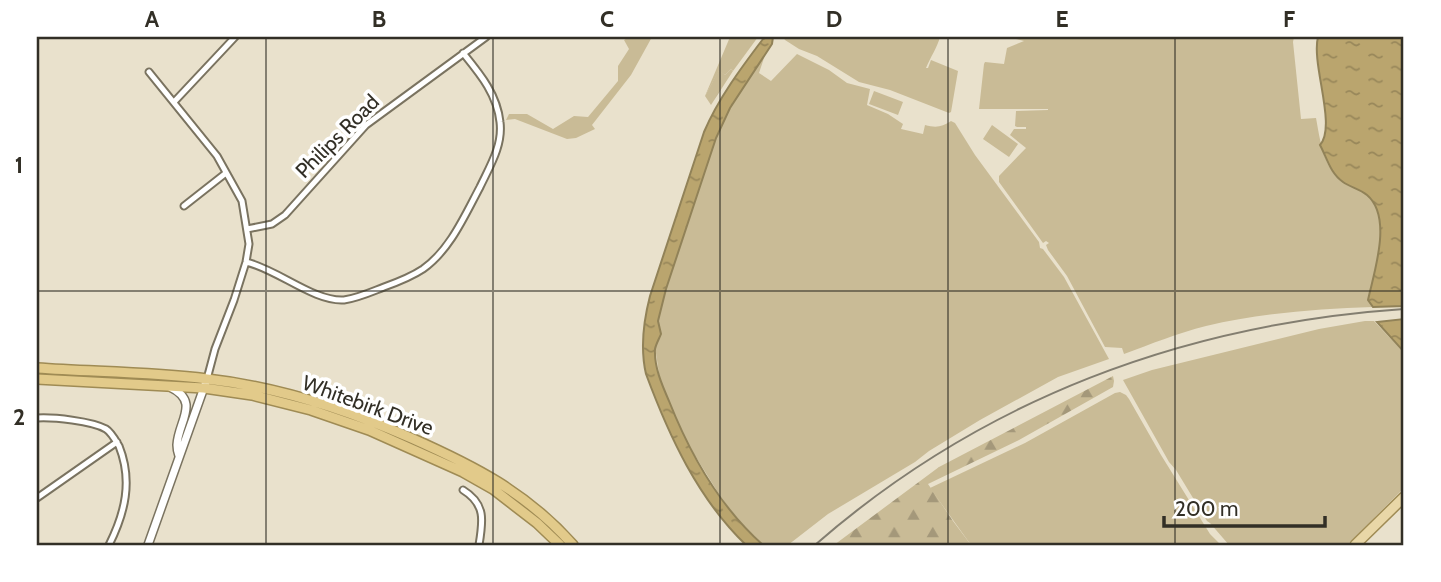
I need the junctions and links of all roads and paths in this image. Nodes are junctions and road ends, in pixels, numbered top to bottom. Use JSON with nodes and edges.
{"nodes":[{"id":1,"x":235,"y":37,"type":"edge"},
{"id":2,"x":486,"y":37,"type":"edge"},
{"id":3,"x":463,"y":53,"type":"junction"},
{"id":4,"x":149,"y":72,"type":"dead end"},
{"id":5,"x":174,"y":102,"type":"junction"},
{"id":6,"x":226,"y":173,"type":"junction"},
{"id":7,"x":184,"y":206,"type":"dead end"},
{"id":8,"x":247,"y":229,"type":"junction"},
{"id":9,"x":246,"y":262,"type":"junction"},
{"id":10,"x":37,"y":369,"type":"edge"},
{"id":11,"x":37,"y":379,"type":"edge"},
{"id":12,"x":205,"y":383,"type":"junction"},
{"id":13,"x":168,"y":386,"type":"junction"},
{"id":14,"x":37,"y":418,"type":"edge"},
{"id":15,"x":117,"y":442,"type":"junction"},
{"id":16,"x":179,"y":457,"type":"junction"},
{"id":17,"x":463,"y":490,"type":"dead end"},
{"id":18,"x":1404,"y":497,"type":"edge"},
{"id":19,"x":37,"y":498,"type":"edge"},
{"id":20,"x":109,"y":545,"type":"edge"},
{"id":21,"x":148,"y":545,"type":"edge"},
{"id":22,"x":479,"y":545,"type":"edge"},
{"id":23,"x":561,"y":545,"type":"edge"},
{"id":24,"x":573,"y":545,"type":"edge"},
{"id":25,"x":1355,"y":545,"type":"edge"}],
"edges":[{"from":1,"to":5,"type":"street"},
{"from":2,"to":3,"type":"street","name":"Philips Road"},
{"from":3,"to":8,"type":"street","name":"Philips Road"},
{"from":3,"to":9,"type":"street"},
{"from":4,"to":5,"type":"street"},
{"from":5,"to":6,"type":"street"},
{"from":6,"to":7,"type":"street"},
{"from":6,"to":8,"type":"street"},
{"from":8,"to":9,"type":"street"},
{"from":9,"to":12,"type":"street"},
{"from":10,"to":12,"type":"highway","name":"Whitebirk Drive"},
{"from":11,"to":13,"type":"highway","name":"Whitebirk Drive"},
{"from":12,"to":13,"type":"highway","name":"Whitebirk Drive"},
{"from":12,"to":16,"type":"street"},
{"from":12,"to":23,"type":"highway","name":"Whitebirk Drive"},
{"from":12,"to":24,"type":"highway","name":"Whitebirk Drive"},
{"from":13,"to":16,"type":"street"},
{"from":14,"to":15,"type":"street"},
{"from":15,"to":19,"type":"street"},
{"from":15,"to":20,"type":"street"},
{"from":16,"to":21,"type":"street"},
{"from":17,"to":22,"type":"street"},
{"from":18,"to":25,"type":"main road"}]}
